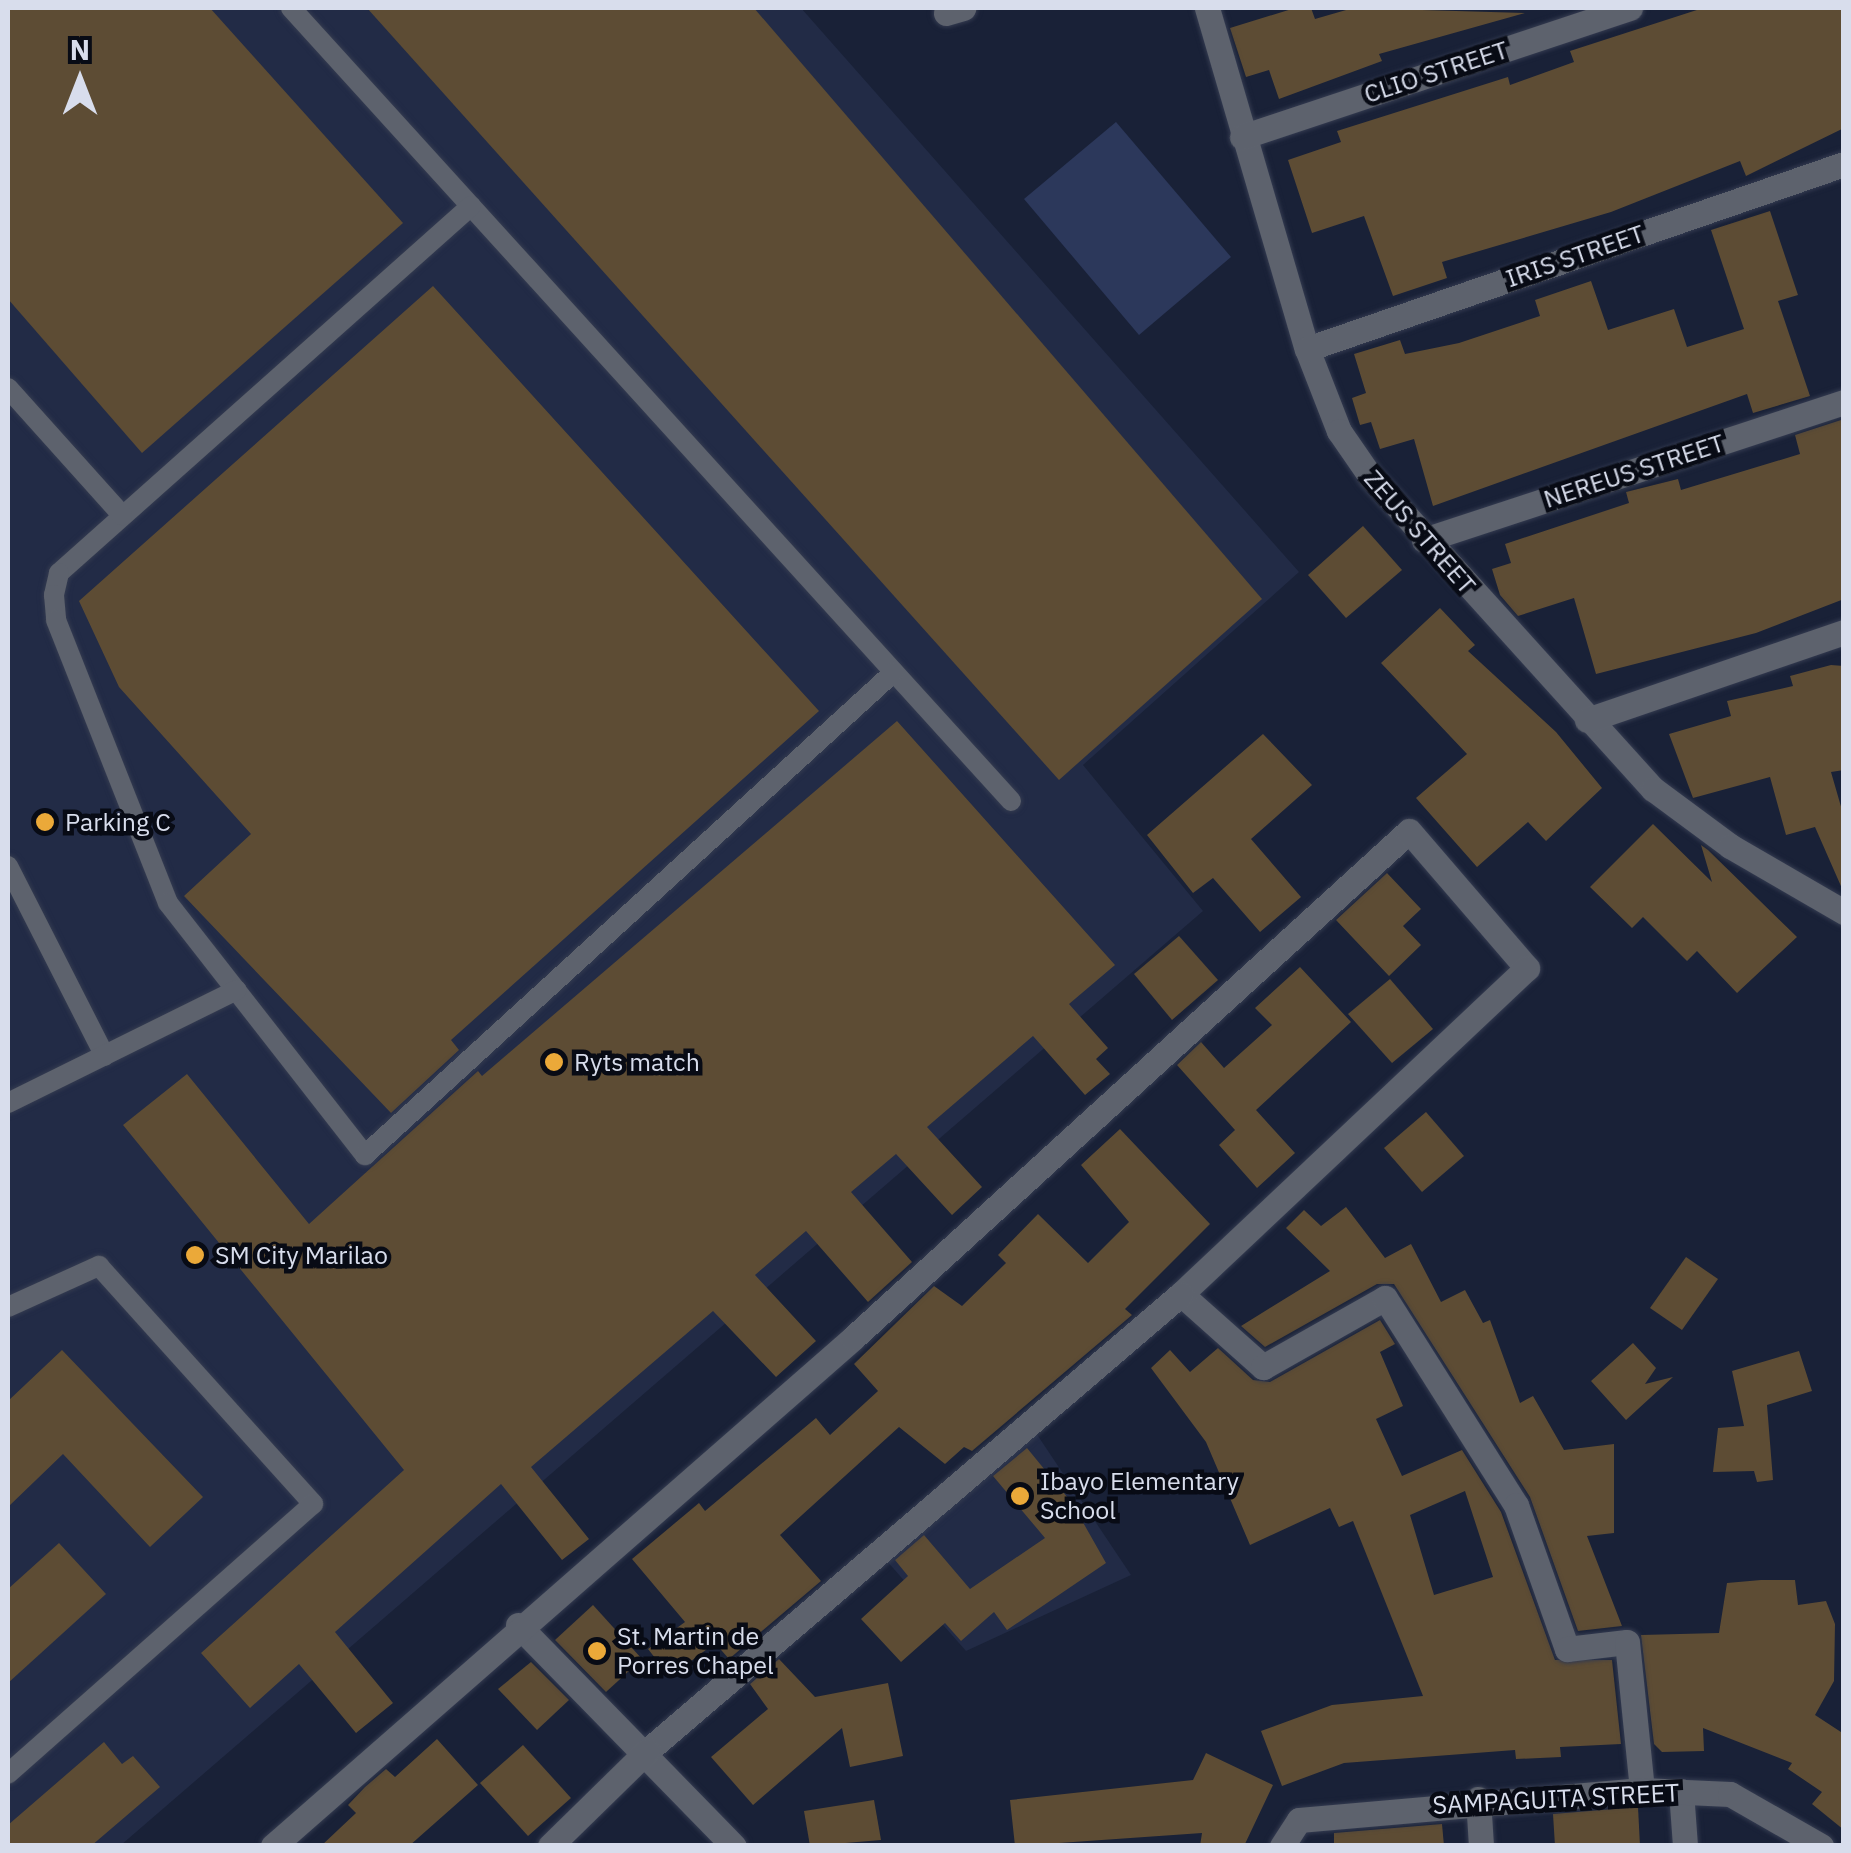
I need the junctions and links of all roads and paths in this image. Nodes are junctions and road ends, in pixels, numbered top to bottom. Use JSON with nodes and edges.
{"nodes":[{"id":1,"x":291,"y":8,"type":"edge"},
{"id":2,"x":1208,"y":8,"type":"edge"},
{"id":3,"x":1630,"y":8,"type":"edge"},
{"id":4,"x":1242,"y":137,"type":"junction"},
{"id":5,"x":1844,"y":164,"type":"edge"},
{"id":6,"x":471,"y":206,"type":"junction"},
{"id":7,"x":1307,"y":348,"type":"junction"},
{"id":8,"x":8,"y":388,"type":"edge"},
{"id":9,"x":1844,"y":402,"type":"edge"},
{"id":10,"x":122,"y":515,"type":"junction"},
{"id":11,"x":1424,"y":540,"type":"junction"},
{"id":12,"x":1844,"y":632,"type":"edge"},
{"id":13,"x":894,"y":672,"type":"junction"},
{"id":14,"x":1587,"y":720,"type":"junction"},
{"id":15,"x":1011,"y":802,"type":"dead end"},
{"id":16,"x":8,"y":866,"type":"edge"},
{"id":17,"x":1844,"y":912,"type":"edge"},
{"id":18,"x":237,"y":990,"type":"junction"},
{"id":19,"x":105,"y":1056,"type":"junction"},
{"id":20,"x":8,"y":1102,"type":"edge"},
{"id":21,"x":1182,"y":1294,"type":"junction"},
{"id":22,"x":8,"y":1308,"type":"edge"},
{"id":23,"x":518,"y":1625,"type":"junction"},
{"id":24,"x":647,"y":1751,"type":"junction"},
{"id":25,"x":8,"y":1774,"type":"edge"},
{"id":26,"x":1642,"y":1790,"type":"junction"},
{"id":27,"x":1681,"y":1791,"type":"junction"},
{"id":28,"x":1478,"y":1799,"type":"junction"},
{"id":29,"x":1284,"y":1841,"type":"edge"},
{"id":30,"x":273,"y":1846,"type":"edge"},
{"id":31,"x":550,"y":1846,"type":"edge"},
{"id":32,"x":734,"y":1846,"type":"edge"},
{"id":33,"x":1481,"y":1846,"type":"edge"},
{"id":34,"x":1685,"y":1846,"type":"edge"},
{"id":35,"x":1821,"y":1846,"type":"edge"}],
"edges":[{"from":1,"to":6,"type":"lane"},
{"from":2,"to":4,"type":"street","name":"ZEUS STREET"},
{"from":3,"to":4,"type":"street","name":"CLIO STREET"},
{"from":4,"to":7,"type":"street","name":"ZEUS STREET"},
{"from":5,"to":7,"type":"street","name":"IRIS STREET"},
{"from":6,"to":10,"type":"lane"},
{"from":6,"to":13,"type":"lane"},
{"from":7,"to":11,"type":"street","name":"ZEUS STREET"},
{"from":8,"to":10,"type":"lane"},
{"from":9,"to":11,"type":"street","name":"NEREUS STREET"},
{"from":10,"to":18,"type":"lane"},
{"from":11,"to":14,"type":"street","name":"ZEUS STREET"},
{"from":12,"to":14,"type":"street"},
{"from":13,"to":15,"type":"lane"},
{"from":13,"to":18,"type":"lane"},
{"from":14,"to":17,"type":"street","name":"ZEUS STREET"},
{"from":16,"to":19,"type":"lane"},
{"from":18,"to":19,"type":"lane"},
{"from":19,"to":20,"type":"lane"},
{"from":21,"to":23,"type":"street"},
{"from":21,"to":24,"type":"street"},
{"from":21,"to":26,"type":"street"},
{"from":22,"to":25,"type":"lane"},
{"from":23,"to":24,"type":"street"},
{"from":23,"to":30,"type":"street"},
{"from":24,"to":31,"type":"street"},
{"from":24,"to":32,"type":"street"},
{"from":26,"to":27,"type":"street","name":"SAMPAGUITA STREET"},
{"from":26,"to":28,"type":"street","name":"SAMPAGUITA STREET"},
{"from":27,"to":34,"type":"street"},
{"from":27,"to":35,"type":"street","name":"SAMPAGUITA STREET"},
{"from":28,"to":29,"type":"street","name":"SAMPAGUITA STREET"},
{"from":28,"to":33,"type":"street"}]}
